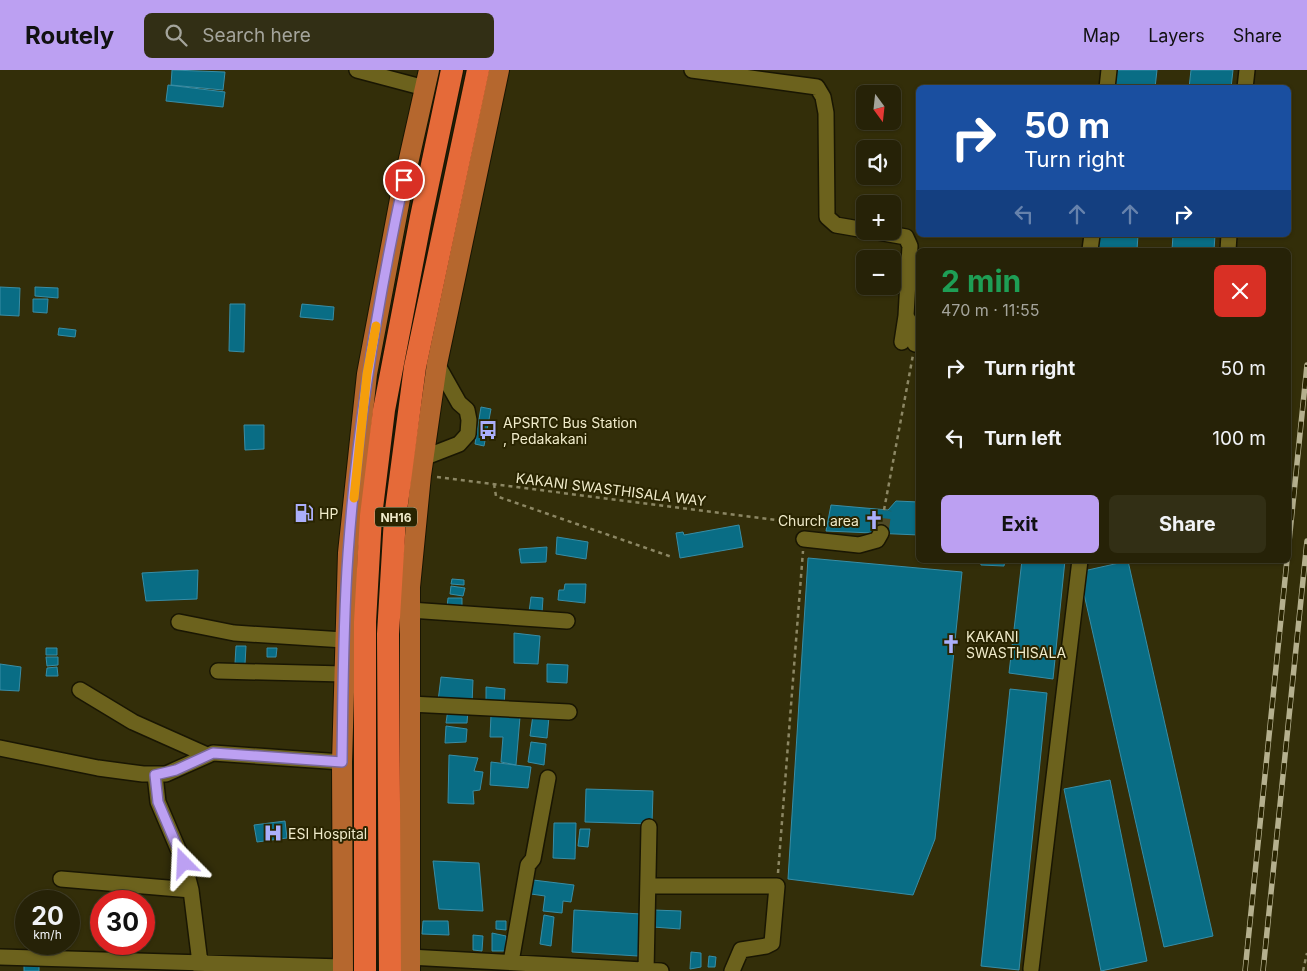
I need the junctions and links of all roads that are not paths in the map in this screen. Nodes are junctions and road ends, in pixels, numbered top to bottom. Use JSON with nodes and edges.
{"nodes":[{"id":1,"x":357,"y":70,"type":"edge"},
{"id":2,"x":452,"y":70,"type":"edge"},
{"id":3,"x":478,"y":70,"type":"edge"},
{"id":4,"x":500,"y":70,"type":"edge"},
{"id":5,"x":692,"y":70,"type":"edge"},
{"id":6,"x":1109,"y":70,"type":"edge"},
{"id":7,"x":1247,"y":70,"type":"edge"},
{"id":8,"x":427,"y":79,"type":"edge"},
{"id":9,"x":1107,"y":85,"type":"edge"},
{"id":10,"x":1245,"y":85,"type":"edge"},
{"id":11,"x":856,"y":228,"type":"edge"},
{"id":12,"x":901,"y":237,"type":"edge"},
{"id":13,"x":913,"y":339,"type":"edge"},
{"id":14,"x":437,"y":364,"type":"junction"},
{"id":15,"x":422,"y":467,"type":"junction"},
{"id":16,"x":881,"y":533,"type":"dead end"},
{"id":17,"x":804,"y":539,"type":"road end"},
{"id":18,"x":1080,"y":563,"type":"edge"},
{"id":19,"x":410,"y":610,"type":"junction"},
{"id":20,"x":567,"y":621,"type":"dead end"},
{"id":21,"x":179,"y":622,"type":"dead end"},
{"id":22,"x":344,"y":640,"type":"junction"},
{"id":23,"x":218,"y":671,"type":"dead end"},
{"id":24,"x":344,"y":674,"type":"junction"},
{"id":25,"x":80,"y":690,"type":"dead end"},
{"id":26,"x":410,"y":704,"type":"junction"},
{"id":27,"x":569,"y":712,"type":"dead end"},
{"id":28,"x":0,"y":748,"type":"edge"},
{"id":29,"x":206,"y":755,"type":"junction"},
{"id":30,"x":342,"y":762,"type":"junction"},
{"id":31,"x":155,"y":775,"type":"junction"},
{"id":32,"x":548,"y":778,"type":"dead end"},
{"id":33,"x":649,"y":828,"type":"dead end"},
{"id":34,"x":61,"y":879,"type":"dead end"},
{"id":35,"x":650,"y":886,"type":"junction"},
{"id":36,"x":191,"y":890,"type":"junction"},
{"id":37,"x":0,"y":956,"type":"edge"},
{"id":38,"x":511,"y":962,"type":"junction"},
{"id":39,"x":410,"y":964,"type":"edge"},
{"id":40,"x":537,"y":967,"type":"edge"},
{"id":41,"x":201,"y":968,"type":"edge"},
{"id":42,"x":592,"y":969,"type":"edge"},
{"id":43,"x":1031,"y":969,"type":"dead end"},
{"id":44,"x":351,"y":970,"type":"edge"},
{"id":45,"x":390,"y":971,"type":"edge"},
{"id":46,"x":651,"y":971,"type":"edge"},
{"id":47,"x":732,"y":971,"type":"edge"}],
"edges":[{"from":1,"to":8,"type":"street"},
{"from":2,"to":44,"type":"highway","number":"NH16"},
{"from":3,"to":45,"type":"highway","number":"NH16"},
{"from":4,"to":14,"type":"main road"},
{"from":5,"to":11,"type":"street"},
{"from":6,"to":9,"type":"street"},
{"from":7,"to":10,"type":"street"},
{"from":8,"to":22,"type":"main road"},
{"from":12,"to":13,"type":"street"},
{"from":14,"to":15,"type":"main road"},
{"from":14,"to":15,"type":"street"},
{"from":15,"to":19,"type":"main road"},
{"from":16,"to":17,"type":"street"},
{"from":18,"to":43,"type":"street"},
{"from":19,"to":20,"type":"street"},
{"from":19,"to":26,"type":"main road"},
{"from":21,"to":22,"type":"street"},
{"from":22,"to":24,"type":"main road"},
{"from":23,"to":24,"type":"street"},
{"from":24,"to":30,"type":"main road"},
{"from":25,"to":29,"type":"street"},
{"from":26,"to":27,"type":"street"},
{"from":26,"to":39,"type":"main road"},
{"from":28,"to":31,"type":"street"},
{"from":29,"to":30,"type":"street"},
{"from":29,"to":31,"type":"street"},
{"from":30,"to":44,"type":"main road"},
{"from":31,"to":36,"type":"street"},
{"from":32,"to":38,"type":"street"},
{"from":33,"to":35,"type":"street"},
{"from":34,"to":36,"type":"street"},
{"from":35,"to":46,"type":"street"},
{"from":35,"to":47,"type":"street"},
{"from":36,"to":41,"type":"street"},
{"from":37,"to":41,"type":"street"},
{"from":38,"to":39,"type":"street"},
{"from":38,"to":40,"type":"street"},
{"from":40,"to":42,"type":"street"},
{"from":41,"to":44,"type":"street"},
{"from":42,"to":46,"type":"street"}]}
